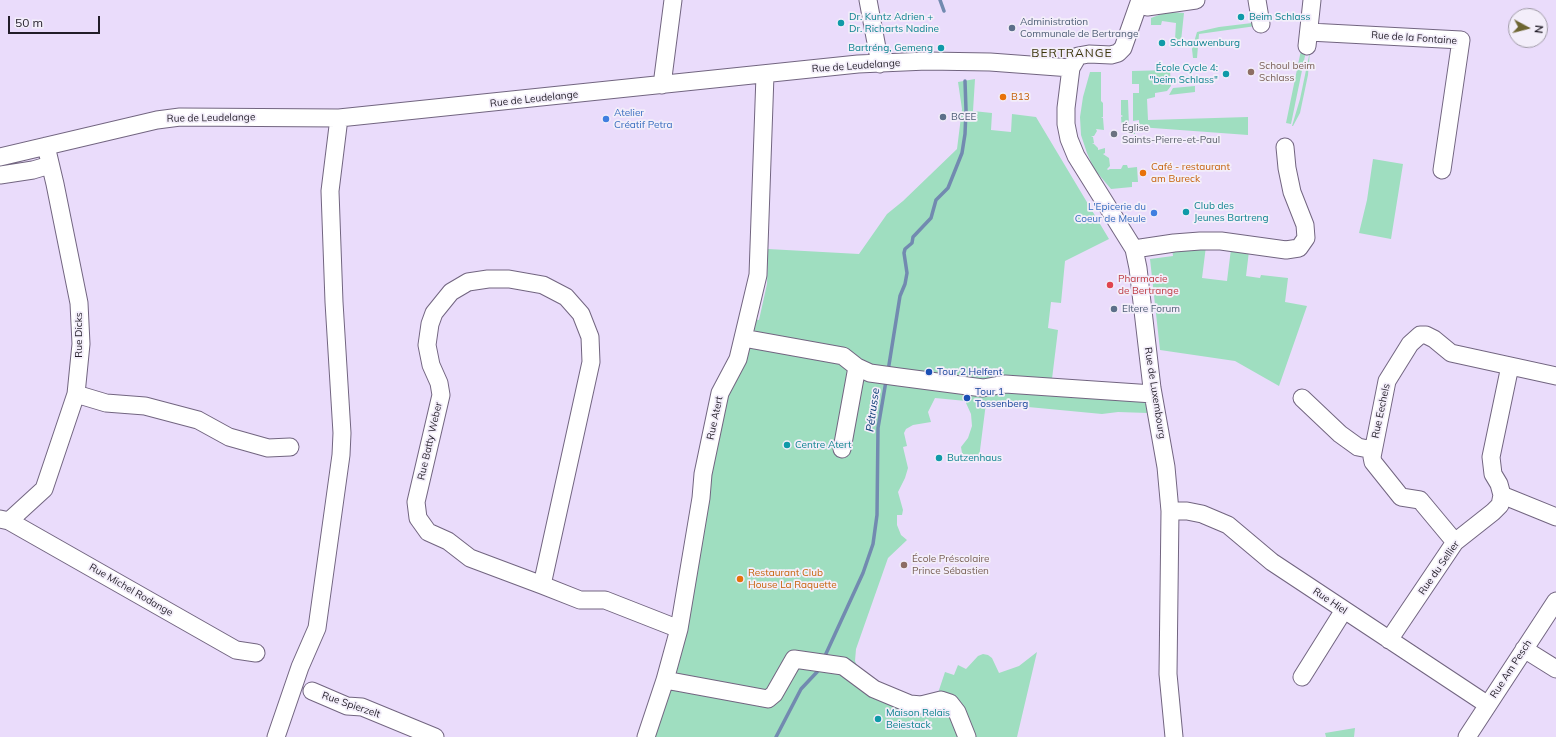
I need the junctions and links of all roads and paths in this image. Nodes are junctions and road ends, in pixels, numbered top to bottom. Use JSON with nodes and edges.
{"nodes":[{"id":1,"x":673,"y":0,"type":"edge"},
{"id":2,"x":868,"y":0,"type":"edge"},
{"id":3,"x":1196,"y":0,"type":"edge"},
{"id":4,"x":1257,"y":0,"type":"edge"},
{"id":5,"x":1312,"y":0,"type":"edge"},
{"id":6,"x":1144,"y":4,"type":"edge"},
{"id":7,"x":1261,"y":24,"type":"dead end"},
{"id":8,"x":880,"y":64,"type":"junction"},
{"id":9,"x":1071,"y":68,"type":"junction"},
{"id":10,"x":765,"y":75,"type":"junction"},
{"id":11,"x":662,"y":85,"type":"junction"},
{"id":12,"x":339,"y":118,"type":"junction"},
{"id":13,"x":46,"y":146,"type":"junction"},
{"id":14,"x":1285,"y":147,"type":"dead end"},
{"id":15,"x":0,"y":157,"type":"edge"},
{"id":16,"x":50,"y":165,"type":"junction"},
{"id":17,"x":1442,"y":170,"type":"dead end"},
{"id":18,"x":0,"y":175,"type":"edge"},
{"id":19,"x":1134,"y":249,"type":"junction"},
{"id":20,"x":743,"y":338,"type":"junction"},
{"id":21,"x":1510,"y":366,"type":"junction"},
{"id":22,"x":857,"y":367,"type":"junction"},
{"id":23,"x":1556,"y":376,"type":"edge"},
{"id":24,"x":76,"y":394,"type":"junction"},
{"id":25,"x":1153,"y":394,"type":"junction"},
{"id":26,"x":1302,"y":398,"type":"dead end"},
{"id":27,"x":290,"y":447,"type":"dead end"},
{"id":28,"x":842,"y":449,"type":"dead end"},
{"id":29,"x":1373,"y":450,"type":"junction"},
{"id":30,"x":1502,"y":495,"type":"junction"},
{"id":31,"x":1170,"y":511,"type":"junction"},
{"id":32,"x":1556,"y":517,"type":"edge"},
{"id":33,"x":4,"y":520,"type":"edge"},
{"id":34,"x":1455,"y":542,"type":"junction"},
{"id":35,"x":542,"y":585,"type":"junction"},
{"id":36,"x":1556,"y":601,"type":"edge"},
{"id":37,"x":1344,"y":610,"type":"junction"},
{"id":38,"x":678,"y":629,"type":"junction"},
{"id":39,"x":1389,"y":640,"type":"junction"},
{"id":40,"x":1524,"y":649,"type":"junction"},
{"id":41,"x":256,"y":653,"type":"dead end"},
{"id":42,"x":1556,"y":669,"type":"edge"},
{"id":43,"x":1302,"y":677,"type":"dead end"},
{"id":44,"x":665,"y":680,"type":"junction"},
{"id":45,"x":312,"y":691,"type":"dead end"},
{"id":46,"x":1488,"y":705,"type":"junction"},
{"id":47,"x":1470,"y":736,"type":"edge"},
{"id":48,"x":276,"y":737,"type":"edge"},
{"id":49,"x":434,"y":737,"type":"edge"},
{"id":50,"x":646,"y":737,"type":"edge"},
{"id":51,"x":967,"y":737,"type":"edge"},
{"id":52,"x":1174,"y":737,"type":"edge"}],
"edges":[{"from":1,"to":11,"type":"street"},
{"from":2,"to":8,"type":"street"},
{"from":3,"to":6,"type":"street"},
{"from":4,"to":7,"type":"street"},
{"from":5,"to":17,"type":"street","name":"Rue de la Fontaine"},
{"from":6,"to":9,"type":"street"},
{"from":8,"to":9,"type":"street","name":"Rue de Leudelange"},
{"from":8,"to":10,"type":"street","name":"Rue de Leudelange"},
{"from":9,"to":19,"type":"street","name":"Rue de Luxembourg"},
{"from":10,"to":11,"type":"street","name":"Rue de Leudelange"},
{"from":10,"to":20,"type":"street","name":"Rue Atert"},
{"from":11,"to":12,"type":"street","name":"Rue de Leudelange"},
{"from":12,"to":13,"type":"street","name":"Rue de Leudelange"},
{"from":12,"to":48,"type":"street"},
{"from":13,"to":15,"type":"street","name":"Rue de Leudelange"},
{"from":13,"to":16,"type":"street","name":"Rue Dicks"},
{"from":14,"to":19,"type":"street"},
{"from":16,"to":18,"type":"street"},
{"from":16,"to":24,"type":"street","name":"Rue Dicks"},
{"from":19,"to":25,"type":"street","name":"Rue de Luxembourg"},
{"from":20,"to":22,"type":"street"},
{"from":20,"to":38,"type":"street","name":"Rue Atert"},
{"from":21,"to":23,"type":"street"},
{"from":21,"to":29,"type":"street","name":"Rue Eechels"},
{"from":21,"to":30,"type":"street"},
{"from":22,"to":25,"type":"street"},
{"from":22,"to":28,"type":"street"},
{"from":24,"to":27,"type":"street"},
{"from":24,"to":33,"type":"street","name":"Rue Dicks"},
{"from":25,"to":31,"type":"street","name":"Rue de Luxembourg"},
{"from":26,"to":29,"type":"street","name":"Rue Eechels"},
{"from":29,"to":34,"type":"street","name":"Rue Eechels"},
{"from":30,"to":32,"type":"street"},
{"from":30,"to":34,"type":"street","name":"Rue du Sellier"},
{"from":31,"to":37,"type":"street","name":"Rue Hiel"},
{"from":31,"to":52,"type":"street","name":"Rue de Luxembourg"},
{"from":33,"to":41,"type":"street","name":"Rue Michel Rodange"},
{"from":34,"to":39,"type":"street","name":"Rue du Sellier"},
{"from":35,"to":35,"type":"street","name":"Rue Batty Weber"},
{"from":35,"to":38,"type":"street","name":"Rue Batty Weber"},
{"from":36,"to":40,"type":"street","name":"Rue Am Pesch"},
{"from":37,"to":39,"type":"street","name":"Rue Hiel"},
{"from":37,"to":43,"type":"street"},
{"from":38,"to":44,"type":"street","name":"Rue Atert"},
{"from":39,"to":46,"type":"street","name":"Rue Hiel"},
{"from":40,"to":42,"type":"street"},
{"from":40,"to":46,"type":"street","name":"Rue Am Pesch"},
{"from":44,"to":50,"type":"street","name":"Rue Atert"},
{"from":44,"to":51,"type":"street"},
{"from":45,"to":49,"type":"street","name":"Rue Spierzelt"},
{"from":46,"to":47,"type":"street","name":"Rue Am Pesch"}]}
